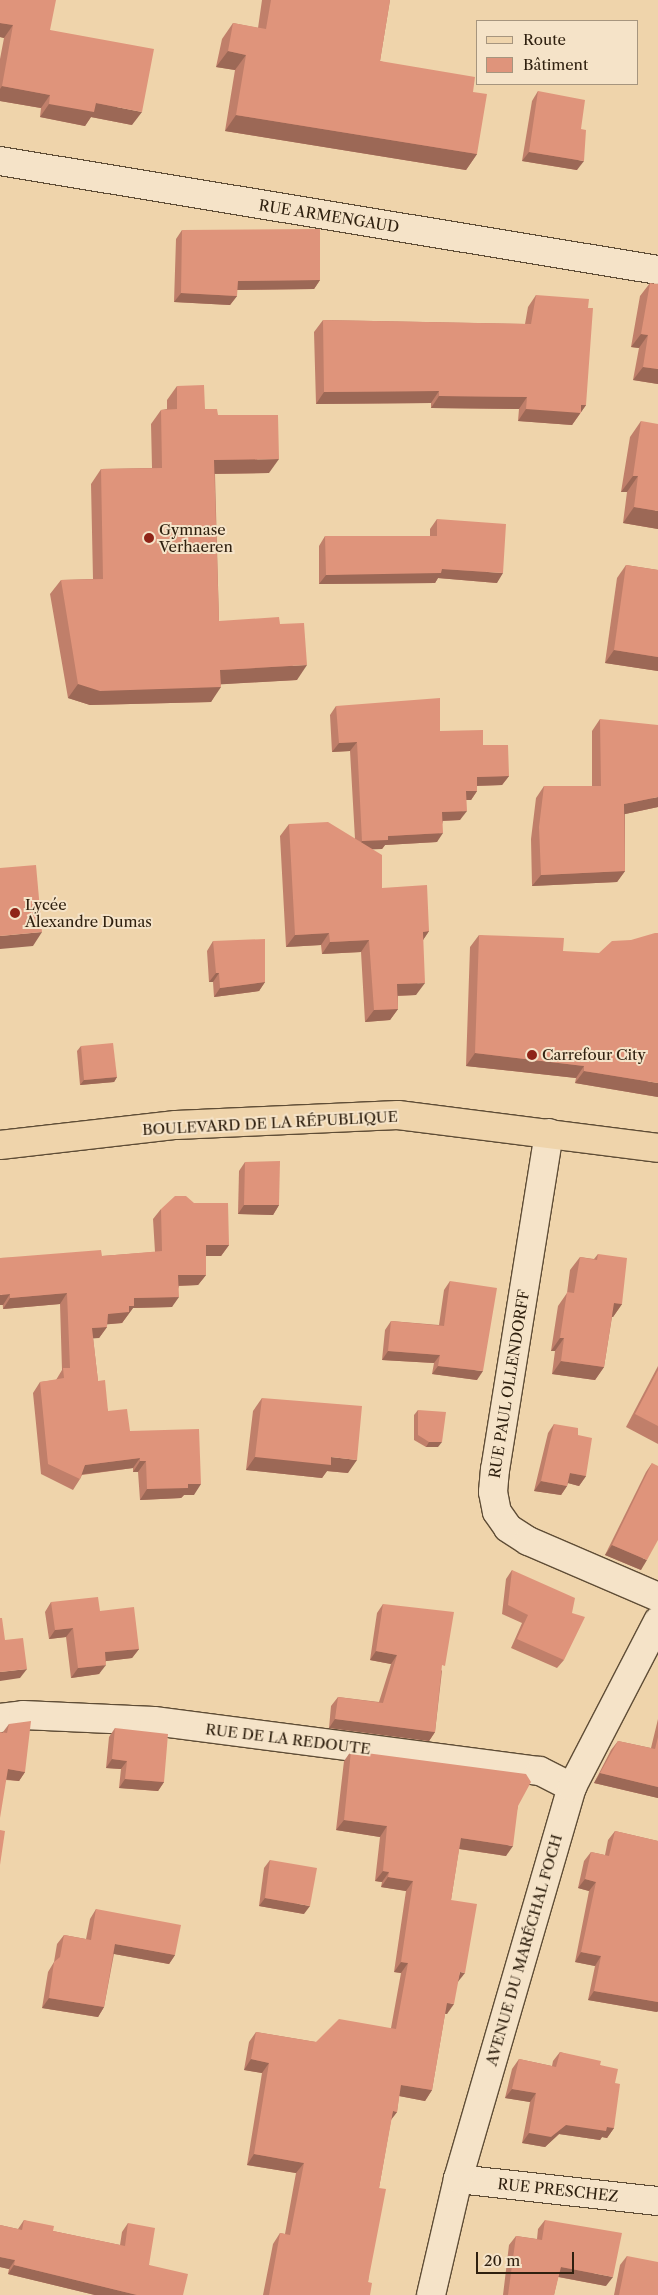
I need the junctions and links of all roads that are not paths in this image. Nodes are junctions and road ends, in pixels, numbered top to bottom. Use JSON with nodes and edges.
{"nodes":[{"id":1,"x":0,"y":162,"type":"edge"},
{"id":2,"x":658,"y":270,"type":"edge"},
{"id":3,"x":549,"y":1132,"type":"junction"},
{"id":4,"x":0,"y":1145,"type":"edge"},
{"id":5,"x":658,"y":1148,"type":"edge"},
{"id":6,"x":658,"y":1597,"type":"edge"},
{"id":7,"x":658,"y":1621,"type":"edge"},
{"id":8,"x":0,"y":1718,"type":"edge"},
{"id":9,"x":572,"y":1787,"type":"junction"},
{"id":10,"x":458,"y":2179,"type":"junction"},
{"id":11,"x":658,"y":2201,"type":"edge"},
{"id":12,"x":431,"y":2295,"type":"edge"}],
"edges":[{"from":1,"to":2,"type":"street","name":"RUE ARMENGAUD"},
{"from":3,"to":4,"type":"main road","name":"BOULEVARD DE LA RÉPUBLIQUE"},
{"from":3,"to":5,"type":"main road","name":"BOULEVARD DE LA RÉPUBLIQUE"},
{"from":3,"to":6,"type":"street","name":"RUE PAUL OLLENDORFF"},
{"from":7,"to":9,"type":"street","name":"AVENUE DU MARÉCHAL FOCH"},
{"from":8,"to":9,"type":"street","name":"RUE DE LA REDOUTE"},
{"from":9,"to":10,"type":"street","name":"AVENUE DU MARÉCHAL FOCH"},
{"from":10,"to":11,"type":"street","name":"RUE PRESCHEZ"},
{"from":10,"to":12,"type":"street","name":"AVENUE DU MARÉCHAL FOCH"}]}
